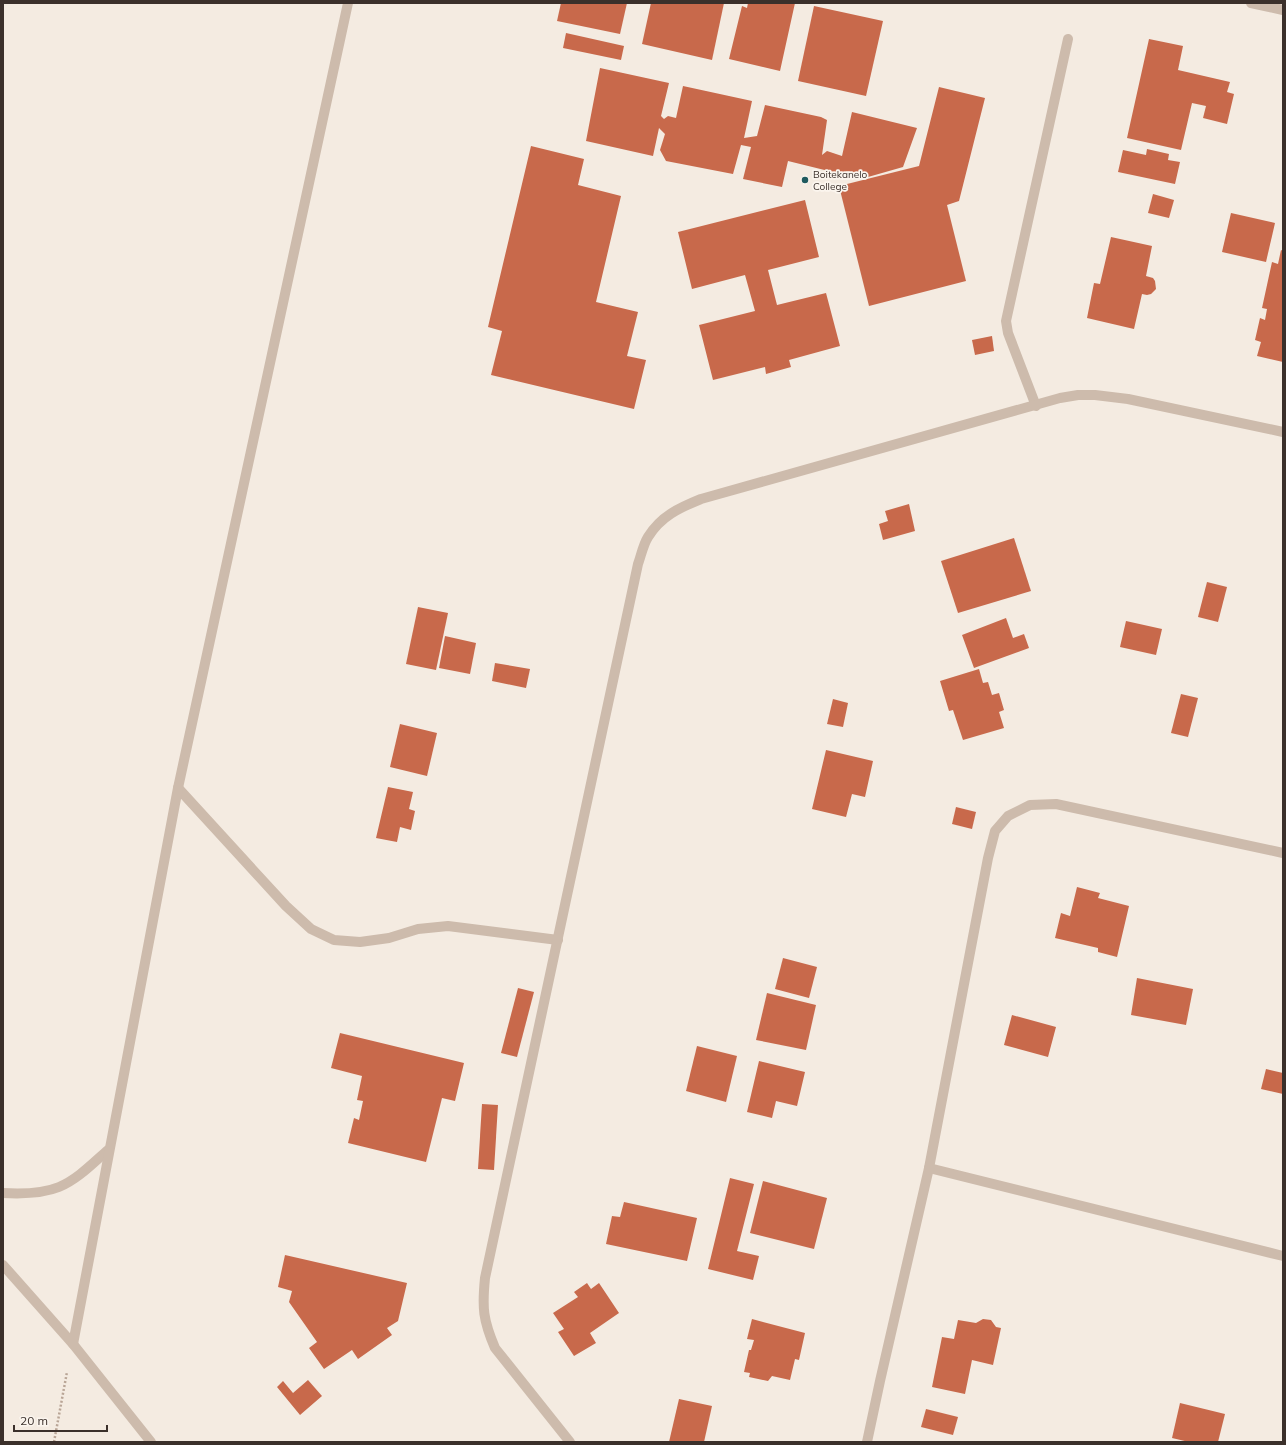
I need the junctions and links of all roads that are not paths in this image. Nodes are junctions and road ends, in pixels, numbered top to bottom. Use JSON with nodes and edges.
{"nodes":[{"id":1,"x":348,"y":3,"type":"edge"},
{"id":2,"x":1251,"y":3,"type":"edge"},
{"id":3,"x":1283,"y":10,"type":"edge"},
{"id":4,"x":1068,"y":39,"type":"dead end"},
{"id":5,"x":1036,"y":406,"type":"junction"},
{"id":6,"x":1283,"y":432,"type":"edge"},
{"id":7,"x":178,"y":788,"type":"junction"},
{"id":8,"x":1283,"y":853,"type":"edge"},
{"id":9,"x":558,"y":940,"type":"junction"},
{"id":10,"x":108,"y":1150,"type":"junction"},
{"id":11,"x":929,"y":1168,"type":"junction"},
{"id":12,"x":3,"y":1193,"type":"edge"},
{"id":13,"x":1283,"y":1256,"type":"edge"},
{"id":14,"x":3,"y":1265,"type":"edge"},
{"id":15,"x":73,"y":1344,"type":"junction"},
{"id":16,"x":151,"y":1442,"type":"edge"},
{"id":17,"x":570,"y":1442,"type":"edge"},
{"id":18,"x":868,"y":1442,"type":"edge"}],
"edges":[{"from":1,"to":7,"type":"street"},
{"from":2,"to":3,"type":"street"},
{"from":4,"to":5,"type":"street"},
{"from":5,"to":6,"type":"street"},
{"from":5,"to":9,"type":"street"},
{"from":7,"to":9,"type":"street"},
{"from":7,"to":10,"type":"street"},
{"from":8,"to":11,"type":"street"},
{"from":9,"to":17,"type":"street"},
{"from":10,"to":12,"type":"street"},
{"from":10,"to":15,"type":"street"},
{"from":11,"to":13,"type":"street"},
{"from":11,"to":18,"type":"street"},
{"from":14,"to":15,"type":"street"},
{"from":15,"to":16,"type":"street"}]}
